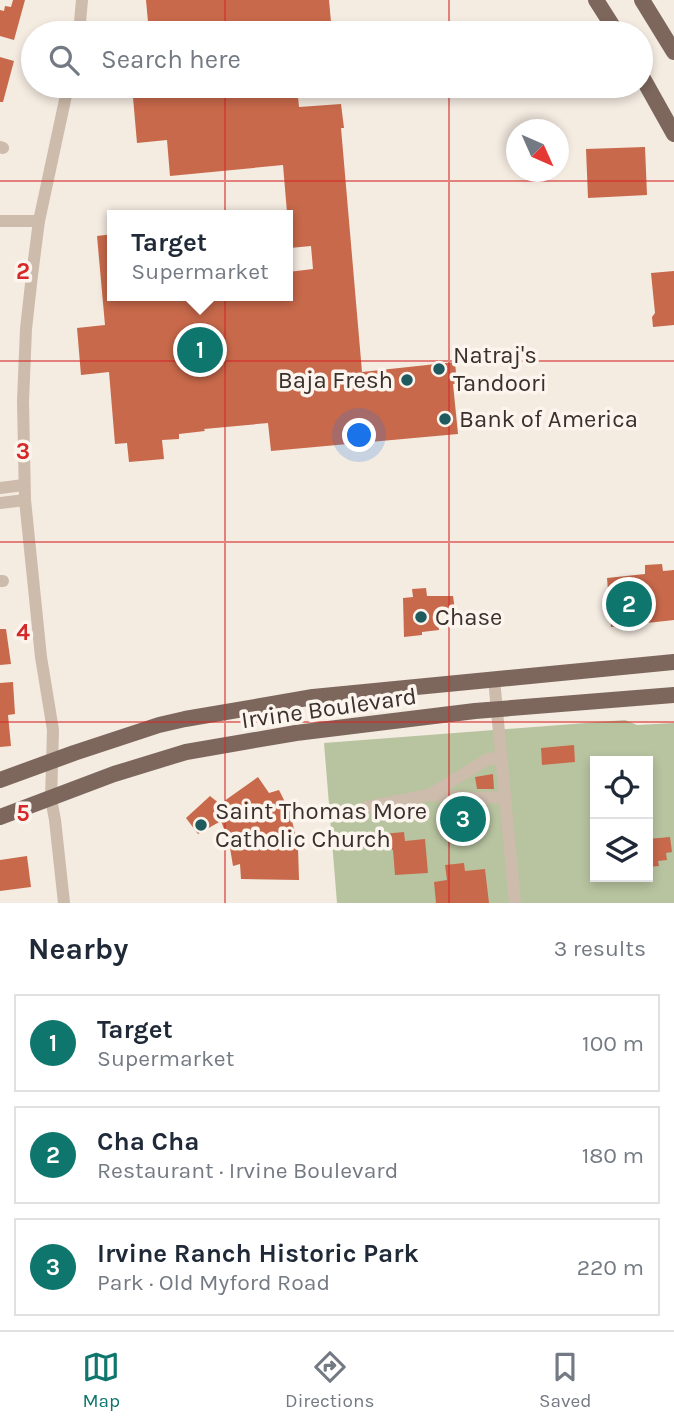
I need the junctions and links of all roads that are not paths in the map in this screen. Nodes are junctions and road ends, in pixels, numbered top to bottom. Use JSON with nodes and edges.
{"nodes":[{"id":1,"x":82,"y":0,"type":"edge"},
{"id":2,"x":596,"y":0,"type":"edge"},
{"id":3,"x":642,"y":0,"type":"edge"},
{"id":4,"x":80,"y":21,"type":"edge"},
{"id":5,"x":609,"y":21,"type":"edge"},
{"id":6,"x":674,"y":52,"type":"edge"},
{"id":7,"x":653,"y":96,"type":"edge"},
{"id":8,"x":65,"y":98,"type":"edge"},
{"id":9,"x":674,"y":134,"type":"edge"},
{"id":10,"x":0,"y":221,"type":"edge"},
{"id":11,"x":39,"y":221,"type":"junction"},
{"id":12,"x":24,"y":485,"type":"junction"},
{"id":13,"x":0,"y":488,"type":"edge"},
{"id":14,"x":25,"y":500,"type":"junction"},
{"id":15,"x":0,"y":503,"type":"edge"},
{"id":16,"x":674,"y":662,"type":"edge"},
{"id":17,"x":494,"y":680,"type":"junction"},
{"id":18,"x":674,"y":695,"type":"edge"},
{"id":19,"x":496,"y":710,"type":"junction"},
{"id":20,"x":500,"y":758,"type":"junction"},
{"id":21,"x":52,"y":761,"type":"junction"},
{"id":22,"x":0,"y":780,"type":"edge"},
{"id":23,"x":429,"y":795,"type":"junction"},
{"id":24,"x":503,"y":797,"type":"junction"},
{"id":25,"x":51,"y":799,"type":"junction"},
{"id":26,"x":367,"y":807,"type":"dead end"},
{"id":27,"x":0,"y":817,"type":"edge"},
{"id":28,"x":64,"y":903,"type":"edge"},
{"id":29,"x":514,"y":903,"type":"edge"}],
"edges":[{"from":1,"to":4,"type":"street"},
{"from":2,"to":5,"type":"main road"},
{"from":3,"to":6,"type":"main road"},
{"from":7,"to":9,"type":"main road"},
{"from":8,"to":11,"type":"street"},
{"from":10,"to":11,"type":"street"},
{"from":11,"to":12,"type":"street"},
{"from":12,"to":13,"type":"street"},
{"from":12,"to":14,"type":"street"},
{"from":14,"to":15,"type":"street"},
{"from":14,"to":21,"type":"street"},
{"from":16,"to":17,"type":"main road","name":"Irvine Boulevard"},
{"from":17,"to":19,"type":"street"},
{"from":17,"to":21,"type":"main road","name":"Irvine Boulevard"},
{"from":18,"to":19,"type":"main road","name":"Irvine Boulevard"},
{"from":19,"to":20,"type":"street"},
{"from":19,"to":25,"type":"main road","name":"Irvine Boulevard"},
{"from":20,"to":23,"type":"street"},
{"from":20,"to":24,"type":"street"},
{"from":21,"to":22,"type":"main road","name":"Irvine Boulevard"},
{"from":21,"to":25,"type":"street"},
{"from":23,"to":24,"type":"street"},
{"from":23,"to":26,"type":"street"},
{"from":24,"to":29,"type":"street"},
{"from":25,"to":27,"type":"main road","name":"Irvine Boulevard"},
{"from":25,"to":28,"type":"street"}]}
